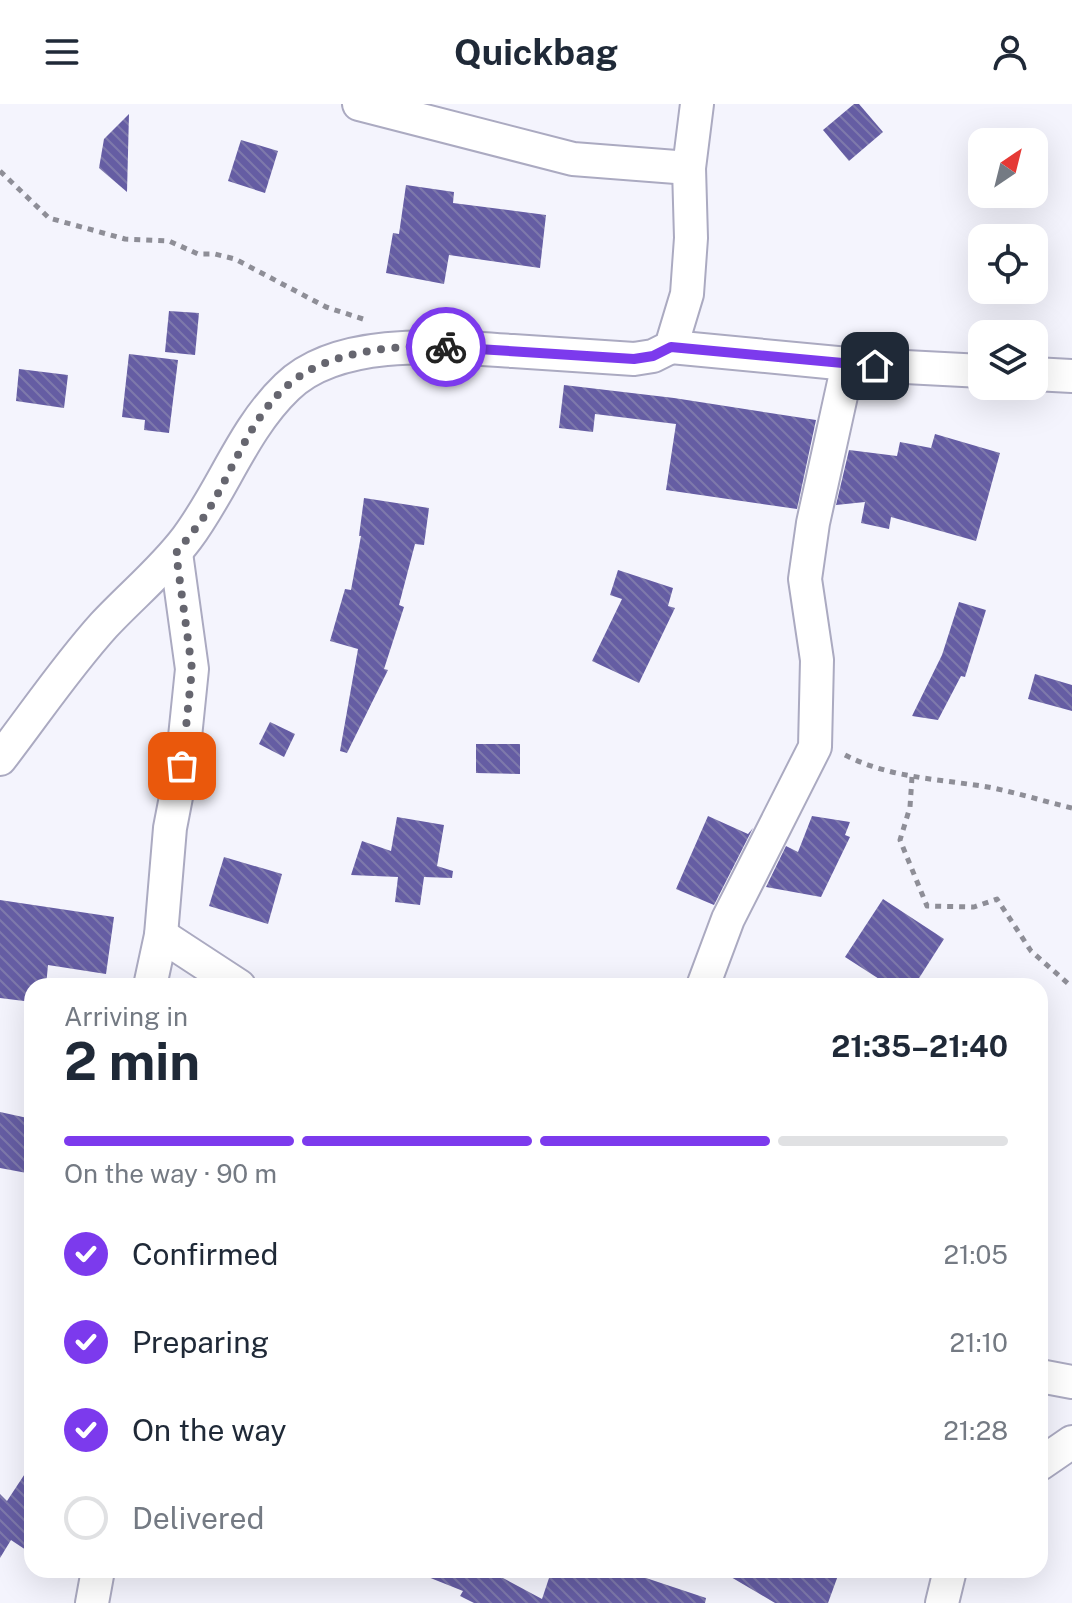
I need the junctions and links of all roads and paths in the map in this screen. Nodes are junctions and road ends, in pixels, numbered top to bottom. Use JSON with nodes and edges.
{"nodes":[{"id":1,"x":359,"y":104,"type":"edge"},
{"id":2,"x":697,"y":104,"type":"edge"},
{"id":3,"x":689,"y":168,"type":"junction"},
{"id":4,"x":0,"y":171,"type":"edge"},
{"id":5,"x":368,"y":320,"type":"dead end"},
{"id":6,"x":671,"y":347,"type":"junction"},
{"id":7,"x":848,"y":364,"type":"junction"},
{"id":8,"x":968,"y":370,"type":"edge"},
{"id":9,"x":1048,"y":375,"type":"edge"},
{"id":10,"x":1072,"y":376,"type":"edge"},
{"id":11,"x":176,"y":553,"type":"junction"},
{"id":12,"x":815,"y":741,"type":"junction"},
{"id":13,"x":0,"y":759,"type":"edge"},
{"id":14,"x":912,"y":777,"type":"junction"},
{"id":15,"x":1072,"y":808,"type":"edge"},
{"id":16,"x":161,"y":935,"type":"junction"},
{"id":17,"x":152,"y":978,"type":"edge"},
{"id":18,"x":227,"y":978,"type":"edge"},
{"id":19,"x":706,"y":978,"type":"edge"},
{"id":20,"x":1072,"y":987,"type":"edge"},
{"id":21,"x":1048,"y":1378,"type":"edge"},
{"id":22,"x":1072,"y":1382,"type":"edge"},
{"id":23,"x":1072,"y":1442,"type":"edge"},
{"id":24,"x":1048,"y":1458,"type":"edge"},
{"id":25,"x":99,"y":1578,"type":"edge"},
{"id":26,"x":103,"y":1578,"type":"edge"},
{"id":27,"x":948,"y":1578,"type":"edge"},
{"id":28,"x":92,"y":1603,"type":"edge"},
{"id":29,"x":109,"y":1603,"type":"edge"},
{"id":30,"x":942,"y":1603,"type":"edge"}],
"edges":[{"from":1,"to":3,"type":"street"},
{"from":2,"to":3,"type":"street"},
{"from":3,"to":6,"type":"street"},
{"from":4,"to":5,"type":"path"},
{"from":6,"to":7,"type":"street"},
{"from":6,"to":11,"type":"street"},
{"from":7,"to":8,"type":"street"},
{"from":7,"to":12,"type":"street"},
{"from":9,"to":10,"type":"street"},
{"from":11,"to":13,"type":"street"},
{"from":11,"to":16,"type":"street"},
{"from":12,"to":14,"type":"path"},
{"from":12,"to":19,"type":"street"},
{"from":14,"to":15,"type":"path"},
{"from":14,"to":20,"type":"path"},
{"from":16,"to":17,"type":"street"},
{"from":16,"to":18,"type":"street"},
{"from":21,"to":22,"type":"street"},
{"from":23,"to":24,"type":"street"},
{"from":25,"to":28,"type":"street"},
{"from":26,"to":29,"type":"street"},
{"from":27,"to":30,"type":"street"}]}
